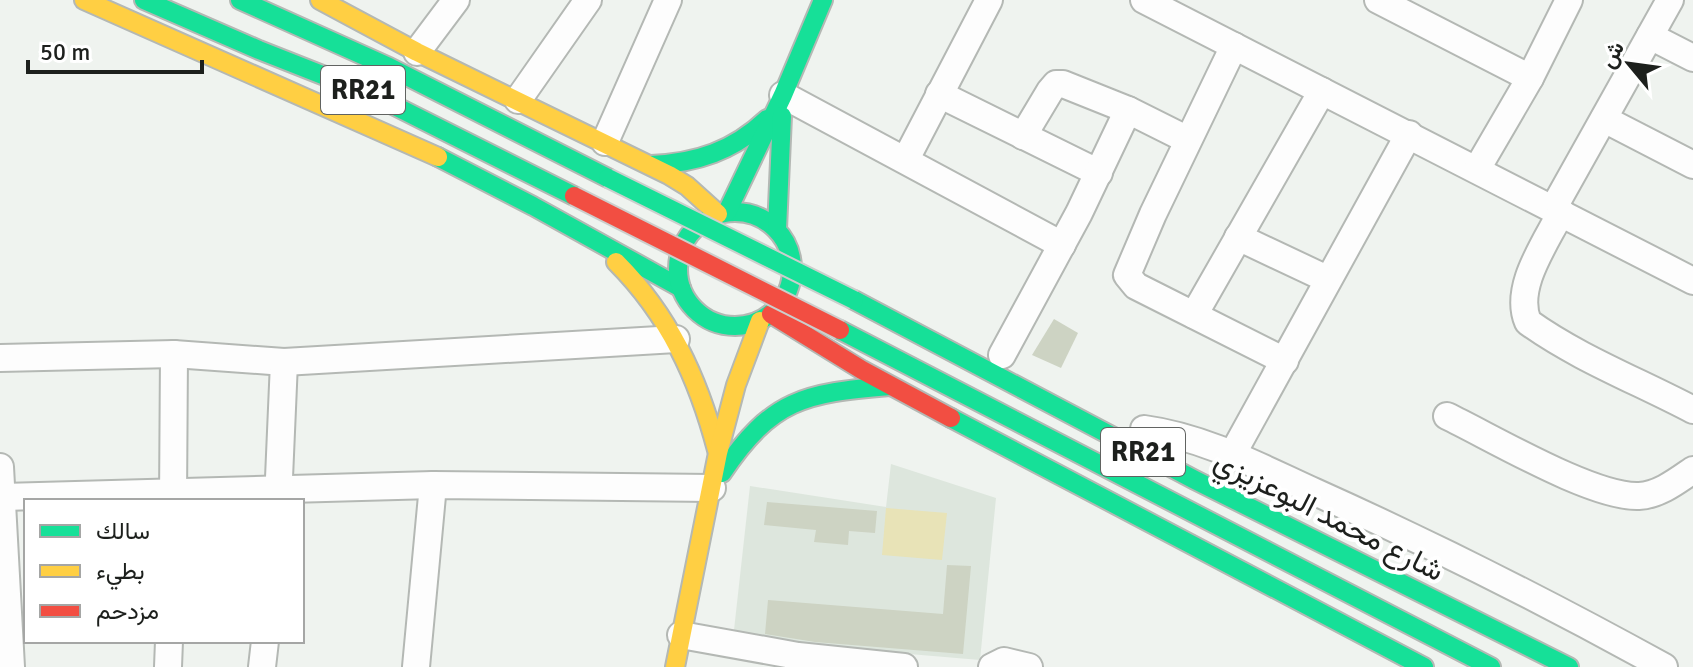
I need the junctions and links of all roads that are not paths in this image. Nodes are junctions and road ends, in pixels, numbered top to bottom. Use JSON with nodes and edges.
{"nodes":[{"id":1,"x":84,"y":0,"type":"edge"},
{"id":2,"x":144,"y":0,"type":"edge"},
{"id":3,"x":240,"y":0,"type":"edge"},
{"id":4,"x":320,"y":0,"type":"edge"},
{"id":5,"x":456,"y":0,"type":"edge"},
{"id":6,"x":588,"y":0,"type":"edge"},
{"id":7,"x":668,"y":0,"type":"edge"},
{"id":8,"x":989,"y":0,"type":"edge"},
{"id":9,"x":1378,"y":0,"type":"edge"},
{"id":10,"x":1569,"y":0,"type":"edge"},
{"id":11,"x":1670,"y":0,"type":"edge"},
{"id":12,"x":819,"y":1,"type":"edge"},
{"id":13,"x":1152,"y":2,"type":"edge"},
{"id":14,"x":1650,"y":36,"type":"junction"},
{"id":15,"x":1234,"y":46,"type":"junction"},
{"id":16,"x":417,"y":52,"type":"junction"},
{"id":17,"x":1693,"y":58,"type":"edge"},
{"id":18,"x":1530,"y":78,"type":"junction"},
{"id":19,"x":1322,"y":91,"type":"junction"},
{"id":20,"x":939,"y":94,"type":"junction"},
{"id":21,"x":783,"y":95,"type":"junction"},
{"id":22,"x":518,"y":100,"type":"junction"},
{"id":23,"x":1128,"y":110,"type":"junction"},
{"id":24,"x":1604,"y":119,"type":"junction"},
{"id":25,"x":1409,"y":134,"type":"junction"},
{"id":26,"x":1023,"y":136,"type":"junction"},
{"id":27,"x":1188,"y":140,"type":"junction"},
{"id":28,"x":605,"y":142,"type":"junction"},
{"id":29,"x":906,"y":159,"type":"junction"},
{"id":30,"x":651,"y":165,"type":"junction"},
{"id":31,"x":1693,"y":165,"type":"edge"},
{"id":32,"x":1477,"y":169,"type":"junction"},
{"id":33,"x":1099,"y":173,"type":"junction"},
{"id":34,"x":1557,"y":210,"type":"junction"},
{"id":35,"x":722,"y":213,"type":"junction"},
{"id":36,"x":782,"y":237,"type":"junction"},
{"id":37,"x":1238,"y":237,"type":"junction"},
{"id":38,"x":591,"y":239,"type":"junction"},
{"id":39,"x":1062,"y":245,"type":"junction"},
{"id":40,"x":814,"y":258,"type":"dead end"},
{"id":41,"x":1327,"y":279,"type":"junction"},
{"id":42,"x":1693,"y":281,"type":"edge"},
{"id":43,"x":681,"y":288,"type":"junction"},
{"id":44,"x":691,"y":306,"type":"junction"},
{"id":45,"x":1194,"y":315,"type":"junction"},
{"id":46,"x":765,"y":318,"type":"junction"},
{"id":47,"x":676,"y":339,"type":"junction"},
{"id":48,"x":704,"y":343,"type":"dead end"},
{"id":49,"x":174,"y":354,"type":"junction"},
{"id":50,"x":1002,"y":355,"type":"dead end"},
{"id":51,"x":0,"y":358,"type":"edge"},
{"id":52,"x":1285,"y":361,"type":"junction"},
{"id":53,"x":284,"y":362,"type":"junction"},
{"id":54,"x":714,"y":380,"type":"dead end"},
{"id":55,"x":890,"y":386,"type":"junction"},
{"id":56,"x":1693,"y":410,"type":"edge"},
{"id":57,"x":1447,"y":416,"type":"dead end"},
{"id":58,"x":1137,"y":426,"type":"dead end"},
{"id":59,"x":724,"y":430,"type":"junction"},
{"id":60,"x":718,"y":453,"type":"junction"},
{"id":61,"x":1228,"y":463,"type":"junction"},
{"id":62,"x":0,"y":469,"type":"edge"},
{"id":63,"x":1693,"y":470,"type":"edge"},
{"id":64,"x":433,"y":485,"type":"junction"},
{"id":65,"x":712,"y":488,"type":"junction"},
{"id":66,"x":278,"y":495,"type":"edge"},
{"id":67,"x":3,"y":497,"type":"junction"},
{"id":68,"x":173,"y":497,"type":"edge"},
{"id":69,"x":1384,"y":554,"type":"dead end"},
{"id":70,"x":4,"y":610,"type":"edge"},
{"id":71,"x":681,"y":635,"type":"junction"},
{"id":72,"x":169,"y":643,"type":"edge"},
{"id":73,"x":265,"y":643,"type":"edge"},
{"id":74,"x":797,"y":662,"type":"edge"},
{"id":75,"x":11,"y":667,"type":"edge"},
{"id":76,"x":168,"y":667,"type":"edge"},
{"id":77,"x":262,"y":667,"type":"edge"},
{"id":78,"x":416,"y":667,"type":"edge"},
{"id":79,"x":675,"y":667,"type":"edge"},
{"id":80,"x":904,"y":667,"type":"edge"},
{"id":81,"x":992,"y":667,"type":"edge"},
{"id":82,"x":1029,"y":667,"type":"edge"},
{"id":83,"x":1424,"y":667,"type":"edge"},
{"id":84,"x":1491,"y":667,"type":"edge"},
{"id":85,"x":1569,"y":667,"type":"edge"},
{"id":86,"x":1584,"y":667,"type":"edge"},
{"id":87,"x":1664,"y":667,"type":"edge"}],
"edges":[{"from":1,"to":38,"type":"main road"},
{"from":2,"to":84,"type":"main road","name":"شارع محمد البوعزيزي","number":"RR21","bridge":true},
{"from":3,"to":85,"type":"main road","name":"شارع محمد البوعزيزي","number":"RR21","bridge":true},
{"from":4,"to":16,"type":"main road"},
{"from":5,"to":16,"type":"street"},
{"from":6,"to":22,"type":"street"},
{"from":7,"to":28,"type":"street"},
{"from":8,"to":20,"type":"street"},
{"from":9,"to":18,"type":"street"},
{"from":10,"to":18,"type":"street"},
{"from":11,"to":14,"type":"street"},
{"from":12,"to":21,"type":"main road"},
{"from":13,"to":15,"type":"street"},
{"from":14,"to":17,"type":"street"},
{"from":14,"to":24,"type":"street"},
{"from":15,"to":19,"type":"street"},
{"from":15,"to":27,"type":"street"},
{"from":16,"to":22,"type":"main road"},
{"from":18,"to":32,"type":"street"},
{"from":19,"to":25,"type":"street"},
{"from":19,"to":37,"type":"street"},
{"from":20,"to":26,"type":"street"},
{"from":20,"to":29,"type":"street"},
{"from":21,"to":29,"type":"street"},
{"from":21,"to":30,"type":"main road"},
{"from":21,"to":35,"type":"main road"},
{"from":21,"to":36,"type":"main road"},
{"from":22,"to":28,"type":"main road"},
{"from":23,"to":26,"type":"street"},
{"from":23,"to":27,"type":"street"},
{"from":23,"to":33,"type":"street"},
{"from":24,"to":31,"type":"street"},
{"from":24,"to":34,"type":"street"},
{"from":25,"to":32,"type":"street"},
{"from":25,"to":41,"type":"street"},
{"from":26,"to":33,"type":"street"},
{"from":27,"to":45,"type":"street"},
{"from":28,"to":30,"type":"main road"},
{"from":29,"to":39,"type":"street"},
{"from":30,"to":35,"type":"main road"},
{"from":32,"to":34,"type":"street"},
{"from":33,"to":39,"type":"street"},
{"from":34,"to":42,"type":"street"},
{"from":34,"to":56,"type":"street"},
{"from":35,"to":36,"type":"main road"},
{"from":35,"to":43,"type":"main road"},
{"from":36,"to":40,"type":"main road"},
{"from":36,"to":46,"type":"main road"},
{"from":37,"to":41,"type":"street"},
{"from":37,"to":45,"type":"street"},
{"from":38,"to":43,"type":"main road"},
{"from":38,"to":47,"type":"main road"},
{"from":39,"to":50,"type":"street"},
{"from":41,"to":52,"type":"street"},
{"from":43,"to":44,"type":"main road"},
{"from":44,"to":46,"type":"main road"},
{"from":44,"to":48,"type":"main road"},
{"from":45,"to":52,"type":"street"},
{"from":46,"to":55,"type":"main road"},
{"from":46,"to":59,"type":"main road"},
{"from":47,"to":53,"type":"street"},
{"from":47,"to":60,"type":"main road"},
{"from":49,"to":51,"type":"street"},
{"from":49,"to":53,"type":"street"},
{"from":49,"to":68,"type":"street"},
{"from":52,"to":61,"type":"street"},
{"from":53,"to":66,"type":"street"},
{"from":54,"to":59,"type":"main road"},
{"from":55,"to":65,"type":"main road"},
{"from":55,"to":83,"type":"main road"},
{"from":57,"to":63,"type":"street"},
{"from":58,"to":61,"type":"street"},
{"from":59,"to":60,"type":"main road"},
{"from":60,"to":65,"type":"main road"},
{"from":61,"to":87,"type":"street"},
{"from":62,"to":67,"type":"street"},
{"from":64,"to":65,"type":"street"},
{"from":64,"to":66,"type":"street"},
{"from":64,"to":78,"type":"street"},
{"from":65,"to":71,"type":"main road"},
{"from":66,"to":68,"type":"street"},
{"from":67,"to":68,"type":"street"},
{"from":67,"to":70,"type":"street"},
{"from":69,"to":86,"type":"main road"},
{"from":70,"to":75,"type":"street"},
{"from":71,"to":74,"type":"street"},
{"from":71,"to":79,"type":"main road"},
{"from":72,"to":76,"type":"street"},
{"from":73,"to":77,"type":"street"},
{"from":74,"to":80,"type":"street"},
{"from":81,"to":82,"type":"street"}]}
